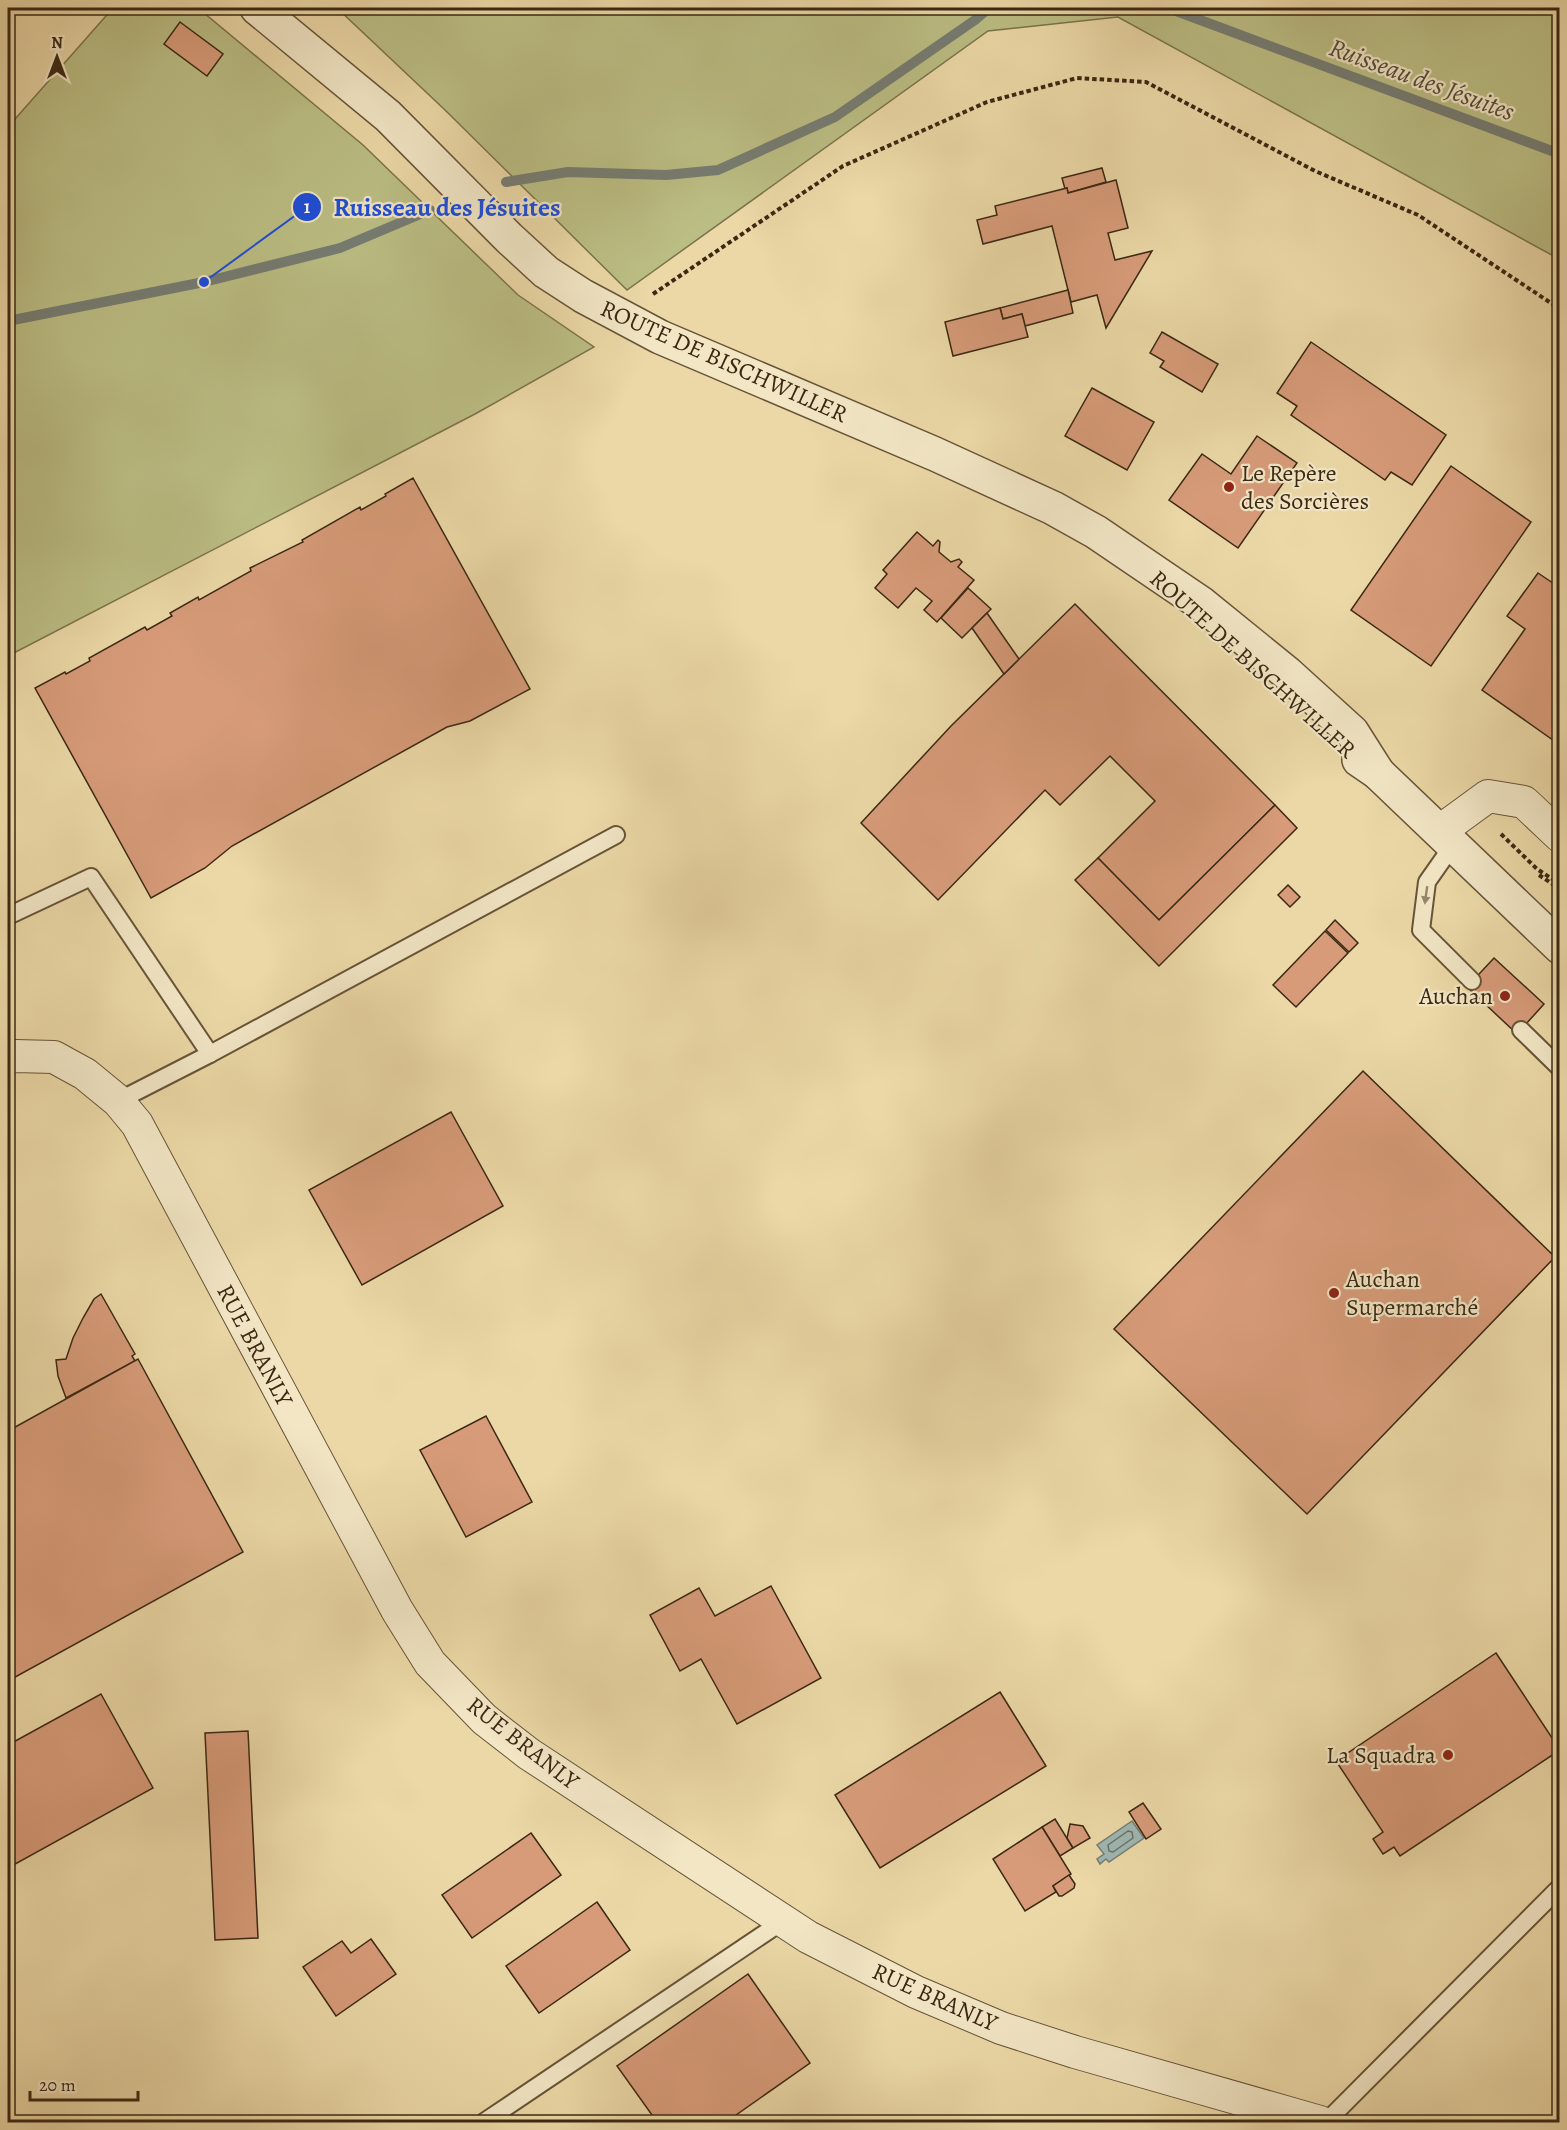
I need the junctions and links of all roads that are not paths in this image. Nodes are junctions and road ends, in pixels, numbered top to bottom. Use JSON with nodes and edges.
{"nodes":[{"id":1,"x":257,"y":8,"type":"edge"},
{"id":2,"x":616,"y":835,"type":"dead end"},
{"id":3,"x":1560,"y":836,"type":"edge"},
{"id":4,"x":1446,"y":838,"type":"junction"},
{"id":5,"x":8,"y":916,"type":"edge"},
{"id":6,"x":1560,"y":947,"type":"edge"},
{"id":7,"x":1472,"y":981,"type":"dead end"},
{"id":8,"x":1521,"y":1030,"type":"dead end"},
{"id":9,"x":210,"y":1054,"type":"junction"},
{"id":10,"x":8,"y":1058,"type":"edge"},
{"id":11,"x":1560,"y":1068,"type":"edge"},
{"id":12,"x":118,"y":1101,"type":"junction"},
{"id":13,"x":1560,"y":1887,"type":"edge"},
{"id":14,"x":783,"y":1921,"type":"junction"},
{"id":15,"x":484,"y":2122,"type":"edge"},
{"id":16,"x":1320,"y":2122,"type":"edge"},
{"id":17,"x":1326,"y":2122,"type":"edge"}],
"edges":[{"from":1,"to":4,"type":"street","name":"ROUTE DE BISCHWILLER"},
{"from":2,"to":9,"type":"lane"},
{"from":3,"to":4,"type":"street"},
{"from":4,"to":6,"type":"street","name":"ROUTE DE BISCHWILLER"},
{"from":4,"to":7,"type":"lane","one_way":true},
{"from":5,"to":9,"type":"lane"},
{"from":8,"to":11,"type":"lane"},
{"from":9,"to":12,"type":"lane"},
{"from":10,"to":12,"type":"street","name":"RUE BRANLY"},
{"from":12,"to":14,"type":"street","name":"RUE BRANLY"},
{"from":13,"to":17,"type":"lane"},
{"from":14,"to":15,"type":"lane"},
{"from":14,"to":16,"type":"street","name":"RUE BRANLY"}]}
